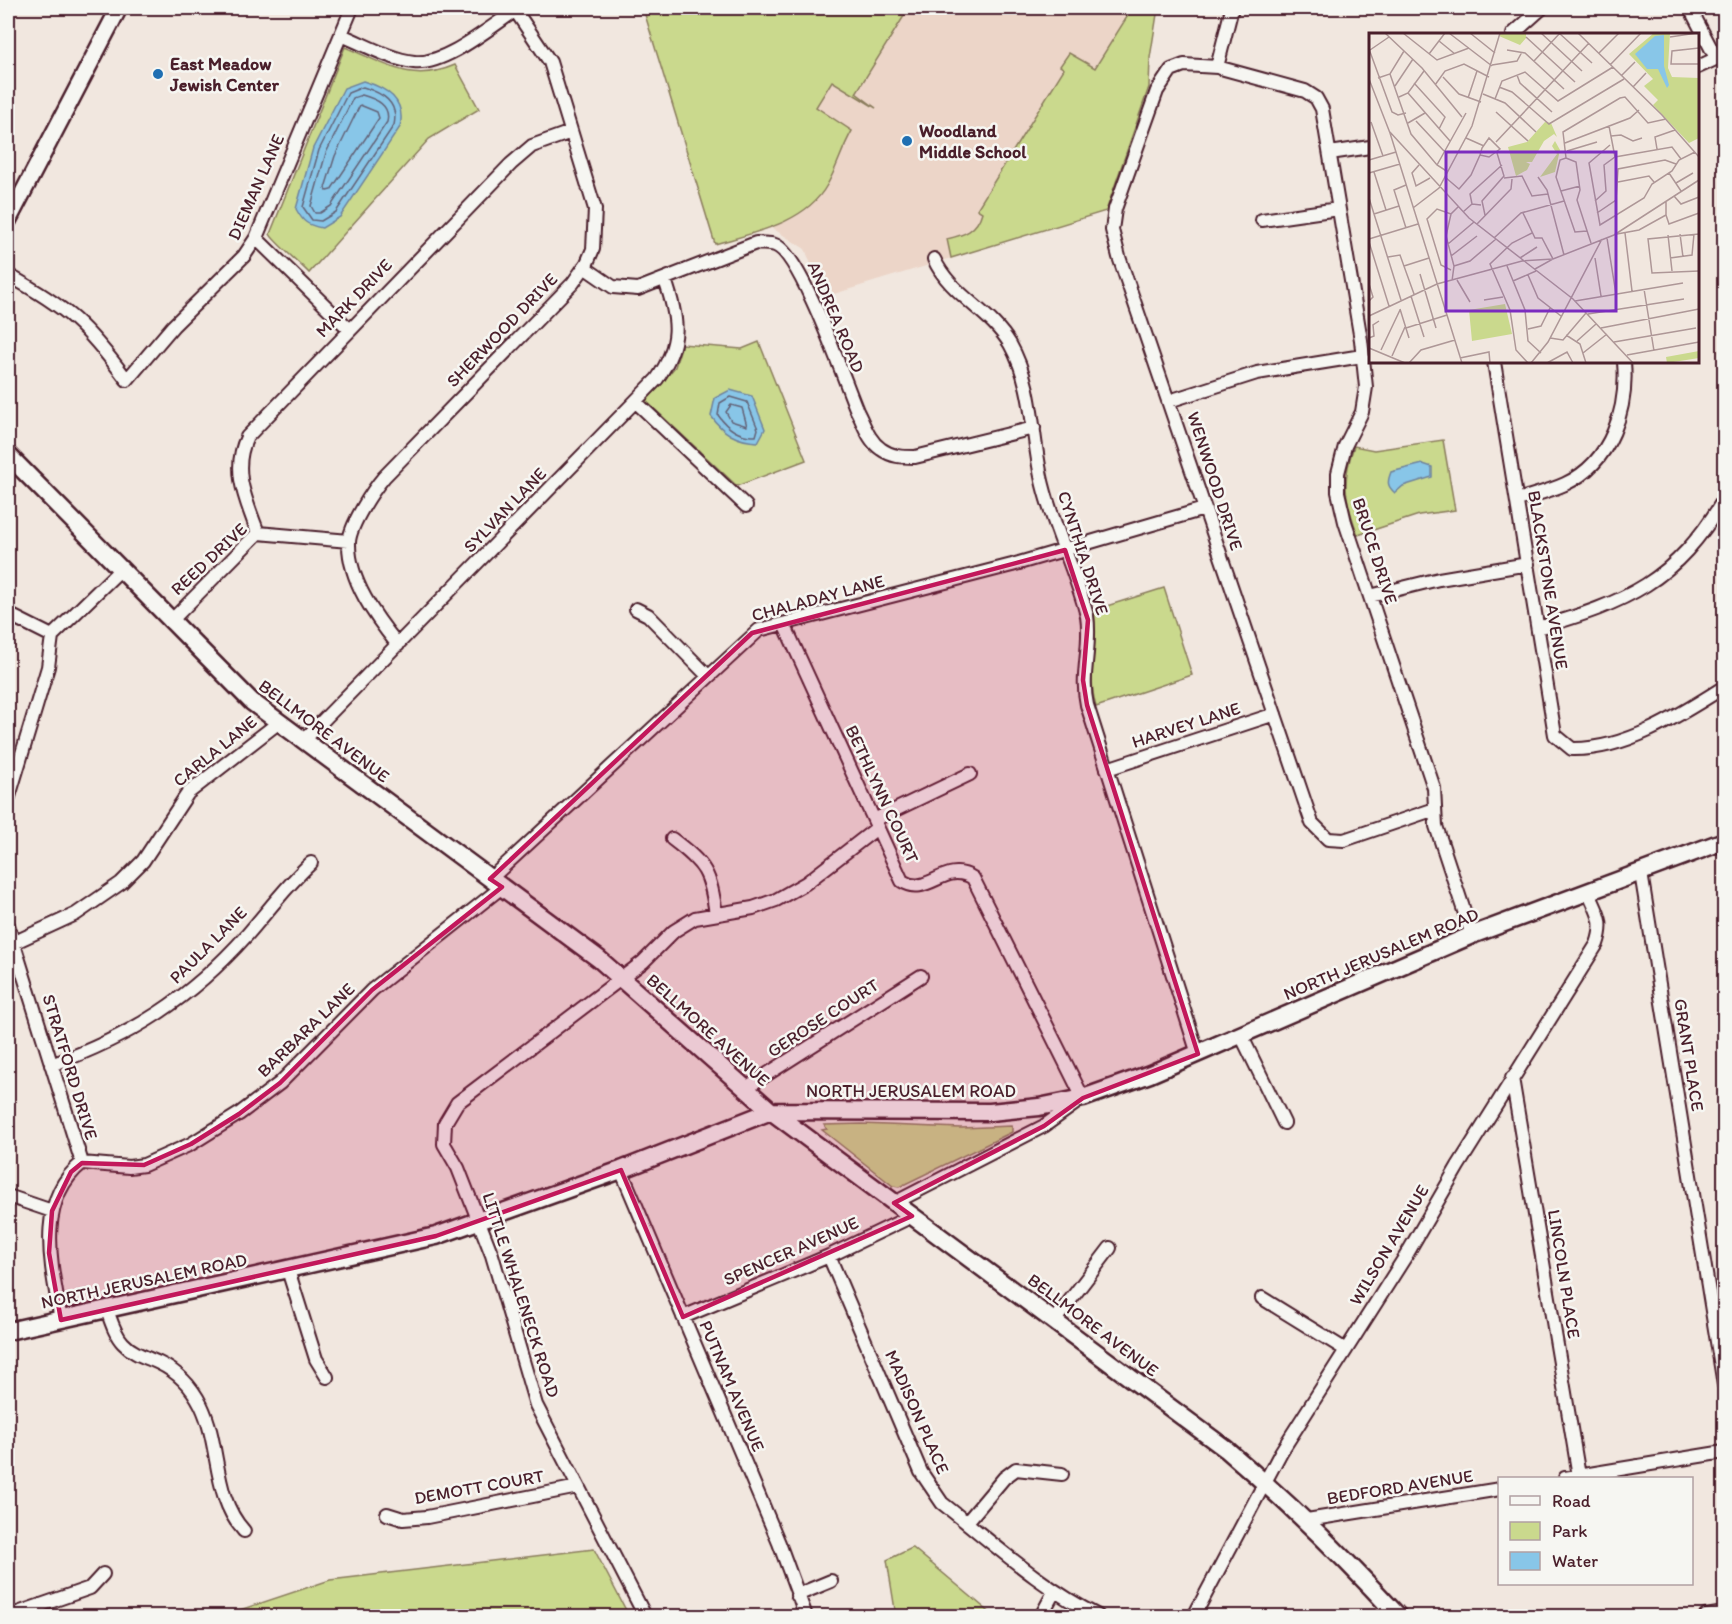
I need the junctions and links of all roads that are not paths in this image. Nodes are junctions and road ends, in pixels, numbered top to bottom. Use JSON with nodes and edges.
{"nodes":[{"id":1,"x":119,"y":8,"type":"edge"},
{"id":2,"x":352,"y":8,"type":"edge"},
{"id":3,"x":1232,"y":8,"type":"edge"},
{"id":4,"x":1542,"y":8,"type":"edge"},
{"id":5,"x":1690,"y":8,"type":"edge"},
{"id":6,"x":517,"y":9,"type":"edge"},
{"id":7,"x":1514,"y":33,"type":"edge"},
{"id":8,"x":341,"y":35,"type":"junction"},
{"id":9,"x":1720,"y":56,"type":"edge"},
{"id":10,"x":1216,"y":67,"type":"junction"},
{"id":11,"x":1699,"y":67,"type":"edge"},
{"id":12,"x":571,"y":132,"type":"junction"},
{"id":13,"x":1369,"y":147,"type":"edge"},
{"id":14,"x":1330,"y":153,"type":"junction"},
{"id":15,"x":11,"y":203,"type":"edge"},
{"id":16,"x":1338,"y":208,"type":"junction"},
{"id":17,"x":1262,"y":220,"type":"dead end"},
{"id":18,"x":8,"y":221,"type":"edge"},
{"id":19,"x":256,"y":238,"type":"junction"},
{"id":20,"x":934,"y":259,"type":"dead end"},
{"id":21,"x":584,"y":267,"type":"junction"},
{"id":22,"x":8,"y":275,"type":"edge"},
{"id":23,"x":665,"y":280,"type":"junction"},
{"id":24,"x":349,"y":329,"type":"junction"},
{"id":25,"x":1362,"y":356,"type":"junction"},
{"id":26,"x":1494,"y":363,"type":"edge"},
{"id":27,"x":1624,"y":363,"type":"edge"},
{"id":28,"x":1169,"y":401,"type":"junction"},
{"id":29,"x":636,"y":402,"type":"junction"},
{"id":30,"x":1034,"y":428,"type":"junction"},
{"id":31,"x":8,"y":455,"type":"edge"},
{"id":32,"x":1725,"y":499,"type":"edge"},
{"id":33,"x":1517,"y":500,"type":"junction"},
{"id":34,"x":746,"y":506,"type":"dead end"},
{"id":35,"x":1204,"y":508,"type":"junction"},
{"id":36,"x":258,"y":533,"type":"junction"},
{"id":37,"x":349,"y":541,"type":"junction"},
{"id":38,"x":1065,"y":550,"type":"junction"},
{"id":39,"x":1528,"y":564,"type":"junction"},
{"id":40,"x":120,"y":570,"type":"junction"},
{"id":41,"x":1370,"y":596,"type":"junction"},
{"id":42,"x":636,"y":609,"type":"dead end"},
{"id":43,"x":8,"y":614,"type":"edge"},
{"id":44,"x":170,"y":622,"type":"junction"},
{"id":45,"x":784,"y":624,"type":"junction"},
{"id":46,"x":1538,"y":628,"type":"junction"},
{"id":47,"x":51,"y":636,"type":"junction"},
{"id":48,"x":398,"y":645,"type":"junction"},
{"id":49,"x":707,"y":675,"type":"junction"},
{"id":50,"x":1725,"y":687,"type":"edge"},
{"id":51,"x":1275,"y":714,"type":"junction"},
{"id":52,"x":278,"y":723,"type":"junction"},
{"id":53,"x":303,"y":741,"type":"junction"},
{"id":54,"x":13,"y":760,"type":"edge"},
{"id":55,"x":1107,"y":769,"type":"junction"},
{"id":56,"x":970,"y":774,"type":"dead end"},
{"id":57,"x":8,"y":800,"type":"edge"},
{"id":58,"x":1435,"y":809,"type":"junction"},
{"id":59,"x":875,"y":824,"type":"junction"},
{"id":60,"x":672,"y":838,"type":"dead end"},
{"id":61,"x":1720,"y":844,"type":"edge"},
{"id":62,"x":311,"y":863,"type":"dead end"},
{"id":63,"x":1641,"y":873,"type":"junction"},
{"id":64,"x":496,"y":883,"type":"junction"},
{"id":65,"x":1589,"y":893,"type":"junction"},
{"id":66,"x":716,"y":914,"type":"junction"},
{"id":67,"x":8,"y":925,"type":"edge"},
{"id":68,"x":1472,"y":935,"type":"junction"},
{"id":69,"x":13,"y":943,"type":"junction"},
{"id":70,"x":921,"y":976,"type":"dead end"},
{"id":71,"x":621,"y":979,"type":"junction"},
{"id":72,"x":1241,"y":1035,"type":"junction"},
{"id":73,"x":1198,"y":1054,"type":"junction"},
{"id":74,"x":51,"y":1065,"type":"junction"},
{"id":75,"x":1512,"y":1078,"type":"junction"},
{"id":76,"x":744,"y":1089,"type":"junction"},
{"id":77,"x":1083,"y":1098,"type":"junction"},
{"id":78,"x":771,"y":1111,"type":"junction"},
{"id":79,"x":1284,"y":1123,"type":"dead end"},
{"id":80,"x":82,"y":1163,"type":"junction"},
{"id":81,"x":621,"y":1170,"type":"junction"},
{"id":82,"x":8,"y":1196,"type":"edge"},
{"id":83,"x":894,"y":1203,"type":"junction"},
{"id":84,"x":51,"y":1211,"type":"junction"},
{"id":85,"x":912,"y":1216,"type":"junction"},
{"id":86,"x":480,"y":1220,"type":"junction"},
{"id":87,"x":1110,"y":1248,"type":"dead end"},
{"id":88,"x":829,"y":1256,"type":"junction"},
{"id":89,"x":288,"y":1270,"type":"junction"},
{"id":90,"x":1262,"y":1298,"type":"dead end"},
{"id":91,"x":107,"y":1310,"type":"junction"},
{"id":92,"x":683,"y":1317,"type":"junction"},
{"id":93,"x":61,"y":1320,"type":"junction"},
{"id":94,"x":1055,"y":1320,"type":"junction"},
{"id":95,"x":8,"y":1331,"type":"edge"},
{"id":96,"x":1346,"y":1350,"type":"junction"},
{"id":97,"x":327,"y":1377,"type":"dead end"},
{"id":98,"x":1725,"y":1385,"type":"edge"},
{"id":99,"x":1725,"y":1452,"type":"edge"},
{"id":100,"x":1062,"y":1474,"type":"dead end"},
{"id":101,"x":1579,"y":1476,"type":"junction"},
{"id":102,"x":1574,"y":1477,"type":"edge"},
{"id":103,"x":1265,"y":1482,"type":"junction"},
{"id":104,"x":578,"y":1487,"type":"junction"},
{"id":105,"x":1498,"y":1489,"type":"edge"},
{"id":106,"x":387,"y":1514,"type":"dead end"},
{"id":107,"x":1307,"y":1520,"type":"junction"},
{"id":108,"x":967,"y":1522,"type":"junction"},
{"id":109,"x":244,"y":1531,"type":"dead end"},
{"id":110,"x":103,"y":1574,"type":"dead end"},
{"id":111,"x":831,"y":1581,"type":"dead end"},
{"id":112,"x":1054,"y":1592,"type":"junction"},
{"id":113,"x":798,"y":1595,"type":"junction"},
{"id":114,"x":1725,"y":1613,"type":"edge"},
{"id":115,"x":9,"y":1617,"type":"edge"},
{"id":116,"x":645,"y":1617,"type":"edge"},
{"id":117,"x":806,"y":1617,"type":"edge"},
{"id":118,"x":1041,"y":1617,"type":"edge"},
{"id":119,"x":1098,"y":1617,"type":"edge"},
{"id":120,"x":1194,"y":1617,"type":"edge"},
{"id":121,"x":1398,"y":1617,"type":"edge"},
{"id":122,"x":1706,"y":1617,"type":"edge"}],
"edges":[{"from":1,"to":15,"type":"street"},
{"from":2,"to":8,"type":"street","name":"DIEMAN LANE"},
{"from":3,"to":10,"type":"street"},
{"from":4,"to":7,"type":"street"},
{"from":5,"to":9,"type":"street"},
{"from":6,"to":8,"type":"street"},
{"from":6,"to":12,"type":"street","name":"SHERWOOD DRIVE"},
{"from":8,"to":19,"type":"street","name":"DIEMAN LANE"},
{"from":9,"to":11,"type":"street"},
{"from":10,"to":14,"type":"street","name":"BRUCE DRIVE"},
{"from":10,"to":28,"type":"street","name":"WENWOOD DRIVE"},
{"from":12,"to":21,"type":"street","name":"SHERWOOD DRIVE"},
{"from":12,"to":24,"type":"street","name":"MARK DRIVE"},
{"from":13,"to":14,"type":"street"},
{"from":14,"to":16,"type":"street","name":"BRUCE DRIVE"},
{"from":15,"to":18,"type":"street"},
{"from":16,"to":17,"type":"street"},
{"from":16,"to":25,"type":"street","name":"BRUCE DRIVE"},
{"from":19,"to":22,"type":"street","name":"DIEMAN LANE"},
{"from":19,"to":24,"type":"street"},
{"from":20,"to":30,"type":"street","name":"CYNTHIA DRIVE"},
{"from":21,"to":23,"type":"street","name":"ANDREA ROAD"},
{"from":21,"to":37,"type":"street","name":"SHERWOOD DRIVE"},
{"from":23,"to":29,"type":"street","name":"SYLVAN LANE"},
{"from":23,"to":30,"type":"street","name":"ANDREA ROAD"},
{"from":24,"to":36,"type":"street","name":"MARK DRIVE"},
{"from":25,"to":28,"type":"street"},
{"from":25,"to":41,"type":"street","name":"BRUCE DRIVE"},
{"from":26,"to":33,"type":"street","name":"BLACKSTONE AVENUE"},
{"from":27,"to":33,"type":"street"},
{"from":28,"to":35,"type":"street","name":"WENWOOD DRIVE"},
{"from":29,"to":34,"type":"street"},
{"from":29,"to":48,"type":"street","name":"SYLVAN LANE"},
{"from":30,"to":38,"type":"street","name":"CYNTHIA DRIVE"},
{"from":31,"to":40,"type":"main road","name":"BELLMORE AVENUE"},
{"from":32,"to":46,"type":"street"},
{"from":33,"to":39,"type":"street","name":"BLACKSTONE AVENUE"},
{"from":35,"to":38,"type":"street","name":"CHALADAY LANE"},
{"from":35,"to":51,"type":"street","name":"WENWOOD DRIVE"},
{"from":36,"to":37,"type":"street","name":"REED DRIVE"},
{"from":36,"to":44,"type":"street","name":"REED DRIVE"},
{"from":37,"to":48,"type":"street"},
{"from":38,"to":45,"type":"street","name":"CHALADAY LANE"},
{"from":38,"to":55,"type":"street","name":"CYNTHIA DRIVE"},
{"from":39,"to":41,"type":"street"},
{"from":39,"to":46,"type":"street","name":"BLACKSTONE AVENUE"},
{"from":40,"to":44,"type":"main road","name":"BELLMORE AVENUE"},
{"from":40,"to":47,"type":"street"},
{"from":41,"to":58,"type":"street","name":"BRUCE DRIVE"},
{"from":42,"to":49,"type":"street"},
{"from":43,"to":47,"type":"street"},
{"from":44,"to":52,"type":"main road","name":"BELLMORE AVENUE"},
{"from":45,"to":49,"type":"street","name":"CHALADAY LANE"},
{"from":45,"to":59,"type":"street","name":"BETHLYNN COURT"},
{"from":46,"to":50,"type":"street","name":"BLACKSTONE AVENUE"},
{"from":47,"to":54,"type":"street"},
{"from":48,"to":53,"type":"street","name":"SYLVAN LANE"},
{"from":49,"to":64,"type":"street","name":"CHALADAY LANE"},
{"from":51,"to":55,"type":"street","name":"HARVEY LANE"},
{"from":51,"to":58,"type":"street","name":"WENWOOD DRIVE"},
{"from":52,"to":53,"type":"main road","name":"BELLMORE AVENUE"},
{"from":52,"to":69,"type":"street","name":"CARLA LANE"},
{"from":53,"to":64,"type":"main road","name":"BELLMORE AVENUE"},
{"from":54,"to":57,"type":"street"},
{"from":55,"to":73,"type":"street","name":"CYNTHIA DRIVE"},
{"from":56,"to":59,"type":"street","name":"LITTLE WHALENECK ROAD"},
{"from":58,"to":68,"type":"street","name":"BRUCE DRIVE"},
{"from":59,"to":66,"type":"street","name":"LITTLE WHALENECK ROAD"},
{"from":59,"to":77,"type":"street","name":"BETHLYNN COURT"},
{"from":60,"to":66,"type":"street"},
{"from":61,"to":63,"type":"main road","name":"NORTH JERUSALEM ROAD"},
{"from":62,"to":74,"type":"street","name":"PAULA LANE"},
{"from":63,"to":65,"type":"main road","name":"NORTH JERUSALEM ROAD"},
{"from":63,"to":98,"type":"street","name":"GRANT PLACE"},
{"from":64,"to":71,"type":"main road","name":"BELLMORE AVENUE"},
{"from":64,"to":80,"type":"street","name":"BARBARA LANE"},
{"from":65,"to":68,"type":"main road","name":"NORTH JERUSALEM ROAD"},
{"from":65,"to":75,"type":"street","name":"WILSON AVENUE"},
{"from":66,"to":71,"type":"street","name":"LITTLE WHALENECK ROAD"},
{"from":67,"to":69,"type":"street","name":"STRATFORD DRIVE"},
{"from":68,"to":72,"type":"main road","name":"NORTH JERUSALEM ROAD"},
{"from":69,"to":74,"type":"street","name":"STRATFORD DRIVE"},
{"from":70,"to":76,"type":"street","name":"GEROSE COURT"},
{"from":71,"to":76,"type":"main road","name":"BELLMORE AVENUE"},
{"from":71,"to":86,"type":"street","name":"LITTLE WHALENECK ROAD"},
{"from":72,"to":73,"type":"main road","name":"NORTH JERUSALEM ROAD"},
{"from":72,"to":79,"type":"street"},
{"from":73,"to":77,"type":"main road","name":"NORTH JERUSALEM ROAD"},
{"from":74,"to":80,"type":"street","name":"STRATFORD DRIVE"},
{"from":75,"to":96,"type":"street","name":"WILSON AVENUE"},
{"from":75,"to":101,"type":"street","name":"LINCOLN PLACE"},
{"from":76,"to":78,"type":"main road","name":"BELLMORE AVENUE"},
{"from":77,"to":78,"type":"main road","name":"NORTH JERUSALEM ROAD"},
{"from":77,"to":83,"type":"street"},
{"from":78,"to":81,"type":"main road","name":"NORTH JERUSALEM ROAD"},
{"from":78,"to":83,"type":"main road","name":"BELLMORE AVENUE"},
{"from":80,"to":84,"type":"street","name":"STRATFORD DRIVE"},
{"from":81,"to":86,"type":"main road","name":"NORTH JERUSALEM ROAD"},
{"from":81,"to":92,"type":"street","name":"PUTNAM AVENUE"},
{"from":82,"to":84,"type":"street"},
{"from":83,"to":85,"type":"main road","name":"BELLMORE AVENUE"},
{"from":84,"to":93,"type":"street","name":"STRATFORD DRIVE"},
{"from":85,"to":88,"type":"street","name":"SPENCER AVENUE"},
{"from":85,"to":94,"type":"main road","name":"BELLMORE AVENUE"},
{"from":86,"to":89,"type":"main road","name":"NORTH JERUSALEM ROAD"},
{"from":86,"to":104,"type":"street","name":"LITTLE WHALENECK ROAD"},
{"from":87,"to":94,"type":"street"},
{"from":88,"to":92,"type":"street","name":"SPENCER AVENUE"},
{"from":88,"to":108,"type":"street","name":"MADISON PLACE"},
{"from":89,"to":91,"type":"main road","name":"NORTH JERUSALEM ROAD"},
{"from":89,"to":97,"type":"street"},
{"from":90,"to":96,"type":"street"},
{"from":91,"to":93,"type":"main road","name":"NORTH JERUSALEM ROAD"},
{"from":91,"to":109,"type":"street"},
{"from":92,"to":113,"type":"street","name":"PUTNAM AVENUE"},
{"from":93,"to":95,"type":"main road","name":"NORTH JERUSALEM ROAD"},
{"from":94,"to":103,"type":"main road","name":"BELLMORE AVENUE"},
{"from":96,"to":103,"type":"street","name":"WILSON AVENUE"},
{"from":99,"to":101,"type":"street"},
{"from":100,"to":108,"type":"street"},
{"from":101,"to":102,"type":"street"},
{"from":103,"to":107,"type":"main road","name":"BELLMORE AVENUE"},
{"from":103,"to":120,"type":"street","name":"WILSON AVENUE"},
{"from":104,"to":106,"type":"street","name":"DEMOTT COURT"},
{"from":104,"to":116,"type":"street","name":"LITTLE WHALENECK ROAD"},
{"from":105,"to":107,"type":"street","name":"BEDFORD AVENUE"},
{"from":107,"to":121,"type":"main road","name":"BELLMORE AVENUE"},
{"from":108,"to":112,"type":"street","name":"MADISON PLACE"},
{"from":110,"to":115,"type":"street"},
{"from":111,"to":113,"type":"street"},
{"from":112,"to":118,"type":"street"},
{"from":112,"to":119,"type":"street","name":"MADISON PLACE"},
{"from":113,"to":117,"type":"street","name":"PUTNAM AVENUE"},
{"from":114,"to":122,"type":"street"}]}
